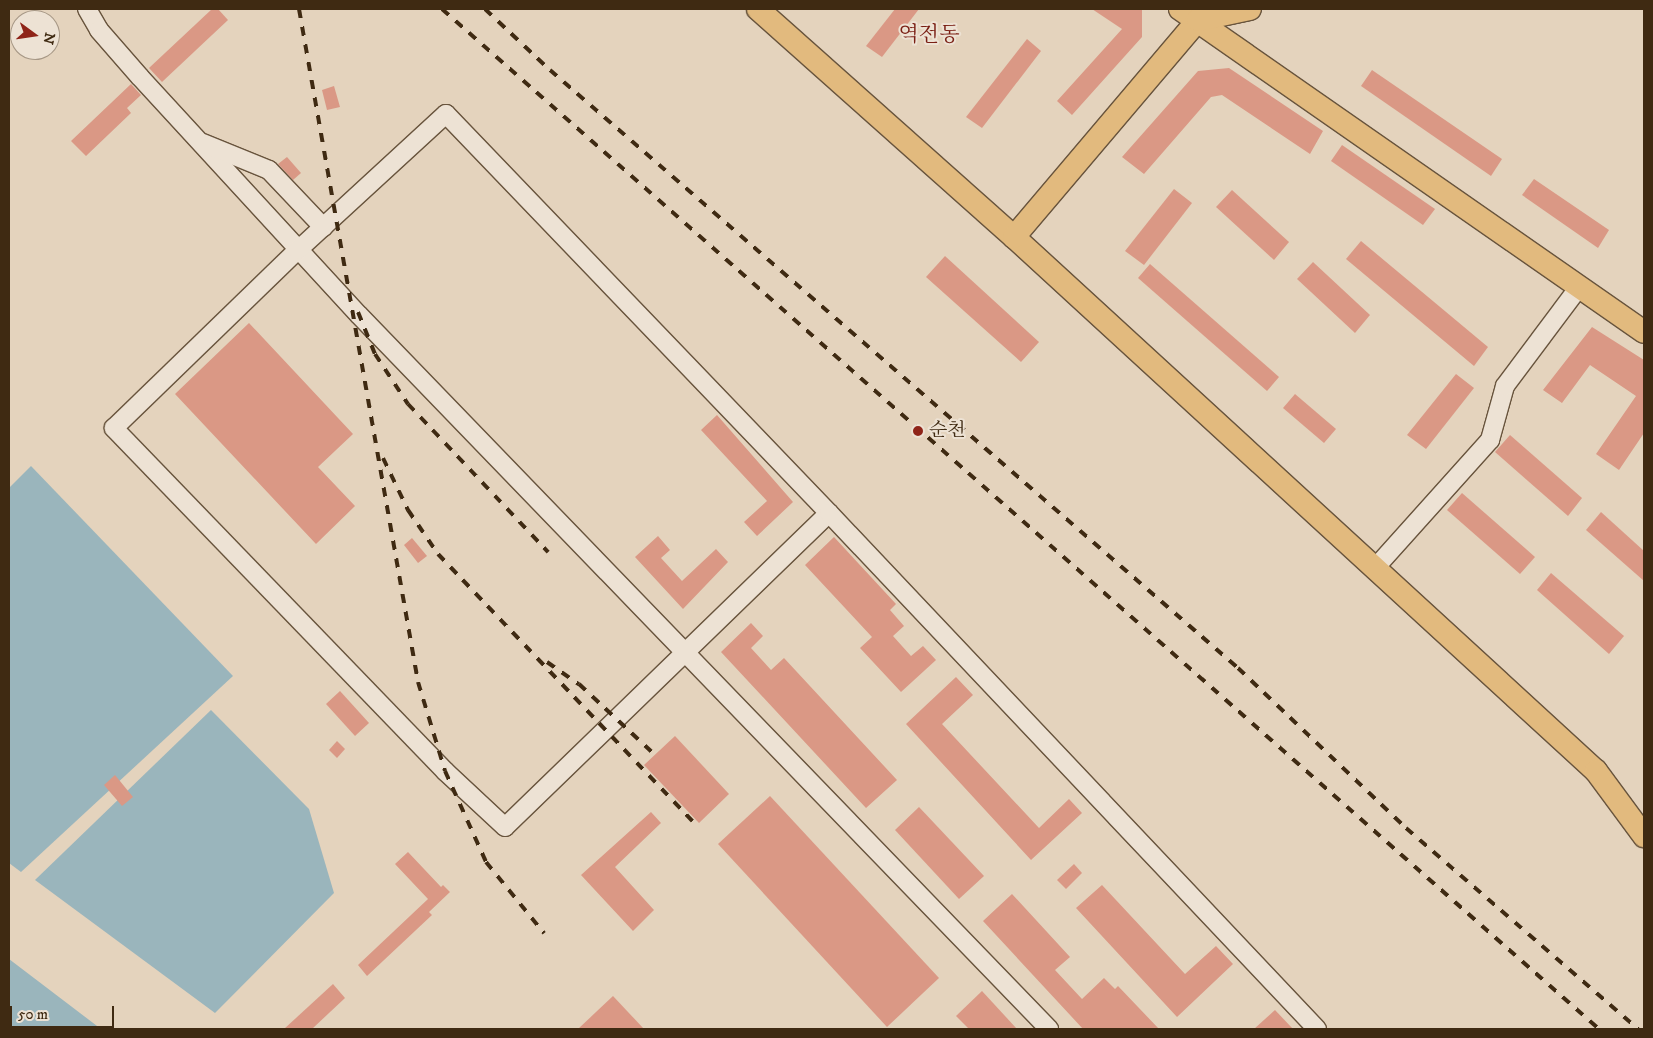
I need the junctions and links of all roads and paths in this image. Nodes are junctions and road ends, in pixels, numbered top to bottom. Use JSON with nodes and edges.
{"nodes":[{"id":1,"x":87,"y":9,"type":"edge"},
{"id":2,"x":758,"y":9,"type":"edge"},
{"id":3,"x":1250,"y":9,"type":"edge"},
{"id":4,"x":1189,"y":15,"type":"edge"},
{"id":5,"x":197,"y":140,"type":"junction"},
{"id":6,"x":323,"y":227,"type":"junction"},
{"id":7,"x":1014,"y":237,"type":"junction"},
{"id":8,"x":298,"y":250,"type":"junction"},
{"id":9,"x":1579,"y":287,"type":"junction"},
{"id":10,"x":1644,"y":332,"type":"edge"},
{"id":11,"x":829,"y":513,"type":"junction"},
{"id":12,"x":1376,"y":567,"type":"junction"},
{"id":13,"x":685,"y":650,"type":"junction"},
{"id":14,"x":1644,"y":836,"type":"edge"},
{"id":15,"x":1049,"y":1029,"type":"edge"},
{"id":16,"x":1317,"y":1029,"type":"edge"}],
"edges":[{"from":1,"to":5,"type":"street"},
{"from":2,"to":7,"type":"main road"},
{"from":3,"to":4,"type":"main road"},
{"from":4,"to":7,"type":"main road"},
{"from":4,"to":9,"type":"main road"},
{"from":5,"to":6,"type":"street"},
{"from":5,"to":8,"type":"street"},
{"from":6,"to":8,"type":"street"},
{"from":6,"to":11,"type":"street"},
{"from":7,"to":12,"type":"main road"},
{"from":8,"to":13,"type":"street"},
{"from":8,"to":13,"type":"street"},
{"from":9,"to":10,"type":"main road"},
{"from":9,"to":12,"type":"street"},
{"from":11,"to":13,"type":"street"},
{"from":11,"to":16,"type":"street"},
{"from":12,"to":14,"type":"main road"},
{"from":13,"to":15,"type":"street"}]}
